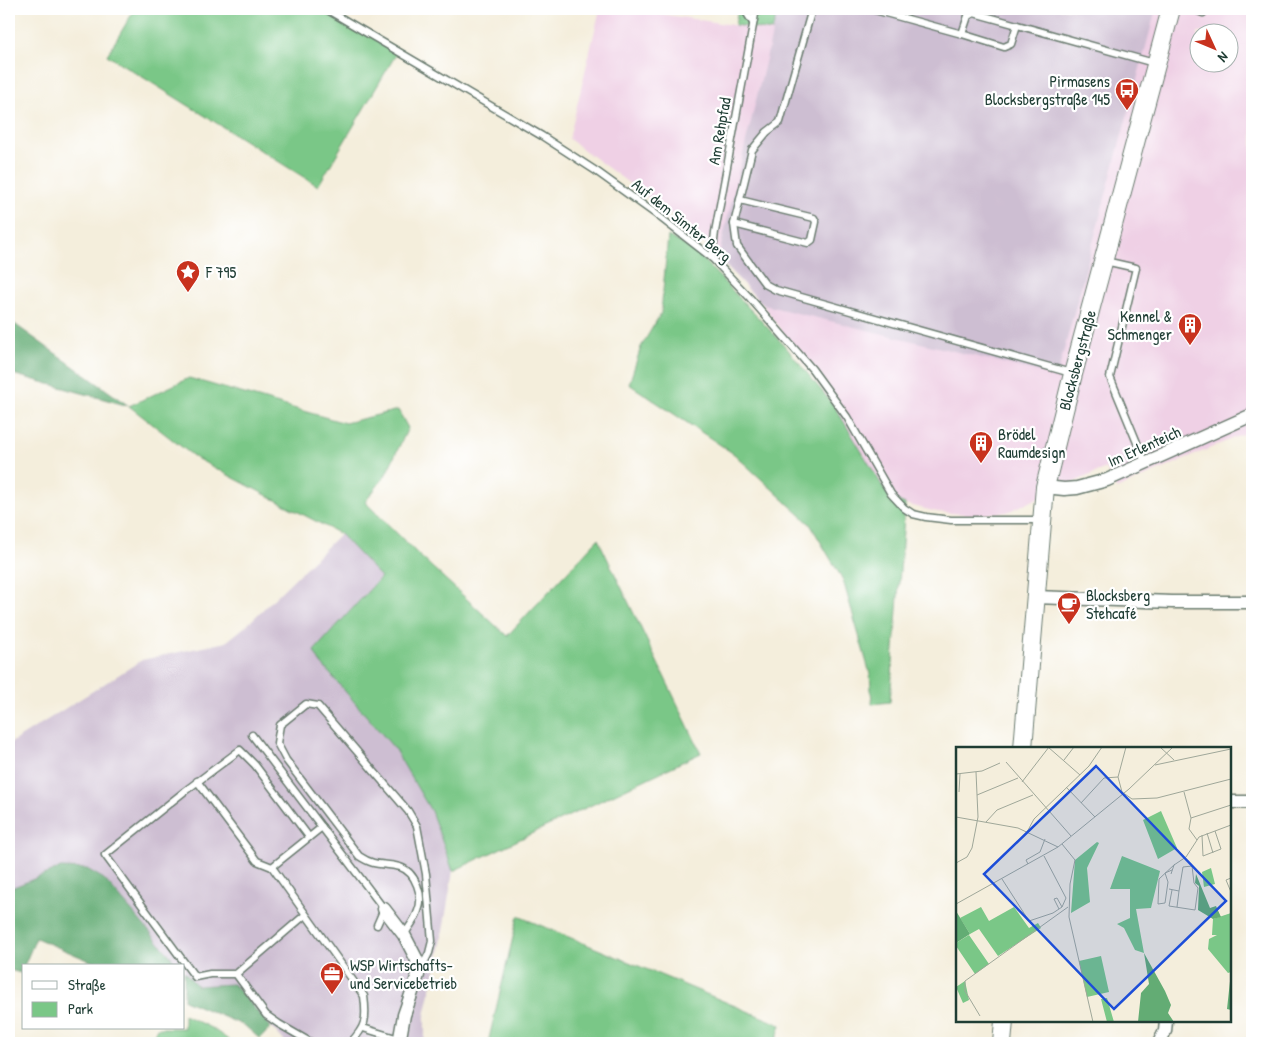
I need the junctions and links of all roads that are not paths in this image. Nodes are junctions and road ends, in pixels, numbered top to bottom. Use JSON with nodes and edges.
{"nodes":[{"id":1,"x":326,"y":9,"type":"edge"},
{"id":2,"x":744,"y":9,"type":"edge"},
{"id":3,"x":756,"y":9,"type":"edge"},
{"id":4,"x":812,"y":9,"type":"edge"},
{"id":5,"x":871,"y":9,"type":"edge"},
{"id":6,"x":1171,"y":9,"type":"edge"},
{"id":7,"x":1194,"y":9,"type":"edge"},
{"id":8,"x":1203,"y":13,"type":"dead end"},
{"id":9,"x":753,"y":23,"type":"junction"},
{"id":10,"x":1017,"y":25,"type":"junction"},
{"id":11,"x":962,"y":34,"type":"junction"},
{"id":12,"x":1156,"y":64,"type":"junction"},
{"id":13,"x":740,"y":200,"type":"junction"},
{"id":14,"x":734,"y":224,"type":"junction"},
{"id":15,"x":712,"y":258,"type":"junction"},
{"id":16,"x":1104,"y":260,"type":"junction"},
{"id":17,"x":1073,"y":374,"type":"junction"},
{"id":18,"x":1252,"y":415,"type":"edge"},
{"id":19,"x":1146,"y":462,"type":"junction"},
{"id":20,"x":1045,"y":487,"type":"junction"},
{"id":21,"x":1042,"y":520,"type":"junction"},
{"id":22,"x":1035,"y":598,"type":"junction"},
{"id":23,"x":1252,"y":602,"type":"edge"},
{"id":24,"x":252,"y":735,"type":"dead end"},
{"id":25,"x":1023,"y":747,"type":"edge"},
{"id":26,"x":197,"y":781,"type":"junction"},
{"id":27,"x":1231,"y":802,"type":"edge"},
{"id":28,"x":1252,"y":802,"type":"edge"},
{"id":29,"x":322,"y":827,"type":"junction"},
{"id":30,"x":309,"y":837,"type":"junction"},
{"id":31,"x":272,"y":866,"type":"junction"},
{"id":32,"x":384,"y":909,"type":"junction"},
{"id":33,"x":306,"y":915,"type":"junction"},
{"id":34,"x":377,"y":925,"type":"dead end"},
{"id":35,"x":404,"y":935,"type":"junction"},
{"id":36,"x":236,"y":974,"type":"junction"},
{"id":37,"x":418,"y":975,"type":"junction"},
{"id":38,"x":1004,"y":1022,"type":"edge"},
{"id":39,"x":1166,"y":1022,"type":"edge"},
{"id":40,"x":363,"y":1028,"type":"junction"},
{"id":41,"x":399,"y":1041,"type":"edge"},
{"id":42,"x":312,"y":1043,"type":"edge"},
{"id":43,"x":350,"y":1043,"type":"edge"},
{"id":44,"x":1002,"y":1043,"type":"edge"},
{"id":45,"x":1160,"y":1043,"type":"edge"}],
"edges":[{"from":1,"to":15,"type":"lane","name":"Auf dem Simter Berg"},
{"from":2,"to":9,"type":"lane"},
{"from":3,"to":9,"type":"lane","name":"Am Rehpfad"},
{"from":4,"to":13,"type":"lane"},
{"from":5,"to":11,"type":"lane"},
{"from":6,"to":12,"type":"main road","name":"Blocksbergstraße"},
{"from":7,"to":8,"type":"lane"},
{"from":9,"to":15,"type":"lane","name":"Am Rehpfad"},
{"from":10,"to":11,"type":"lane"},
{"from":10,"to":11,"type":"lane"},
{"from":10,"to":12,"type":"lane"},
{"from":12,"to":16,"type":"main road","name":"Blocksbergstraße"},
{"from":13,"to":14,"type":"lane"},
{"from":13,"to":14,"type":"lane"},
{"from":14,"to":17,"type":"lane"},
{"from":15,"to":21,"type":"lane","name":"Auf dem Simter Berg"},
{"from":16,"to":17,"type":"main road","name":"Blocksbergstraße"},
{"from":16,"to":19,"type":"lane"},
{"from":17,"to":20,"type":"main road","name":"Blocksbergstraße"},
{"from":18,"to":19,"type":"street","name":"Im Erlenteich"},
{"from":19,"to":20,"type":"street","name":"Im Erlenteich"},
{"from":20,"to":21,"type":"main road","name":"Blocksbergstraße"},
{"from":21,"to":22,"type":"main road","name":"Blocksbergstraße"},
{"from":22,"to":23,"type":"street"},
{"from":22,"to":25,"type":"main road","name":"Blocksbergstraße"},
{"from":24,"to":29,"type":"lane"},
{"from":26,"to":30,"type":"lane"},
{"from":26,"to":31,"type":"lane"},
{"from":26,"to":36,"type":"lane"},
{"from":27,"to":28,"type":"street"},
{"from":29,"to":30,"type":"lane"},
{"from":29,"to":32,"type":"lane"},
{"from":30,"to":31,"type":"lane"},
{"from":31,"to":33,"type":"lane"},
{"from":32,"to":34,"type":"lane"},
{"from":32,"to":35,"type":"street"},
{"from":33,"to":36,"type":"lane"},
{"from":33,"to":40,"type":"lane"},
{"from":35,"to":37,"type":"street"},
{"from":35,"to":37,"type":"lane"},
{"from":36,"to":42,"type":"lane"},
{"from":37,"to":41,"type":"street"},
{"from":38,"to":44,"type":"main road"},
{"from":39,"to":45,"type":"street"},
{"from":40,"to":41,"type":"lane"},
{"from":40,"to":43,"type":"lane"}]}
